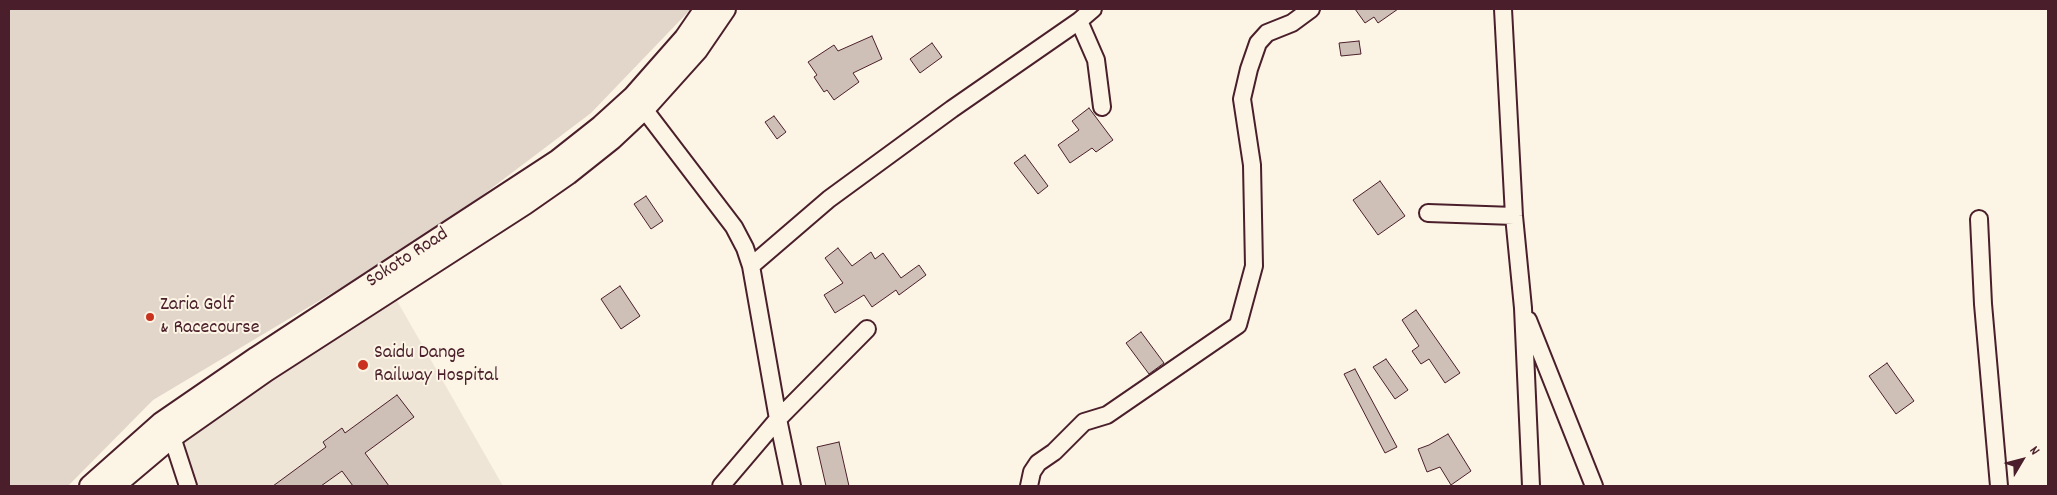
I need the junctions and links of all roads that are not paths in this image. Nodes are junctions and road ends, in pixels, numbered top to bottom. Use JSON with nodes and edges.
{"nodes":[{"id":1,"x":705,"y":9,"type":"edge"},
{"id":2,"x":725,"y":9,"type":"edge"},
{"id":3,"x":1093,"y":9,"type":"edge"},
{"id":4,"x":1311,"y":9,"type":"edge"},
{"id":5,"x":1503,"y":9,"type":"edge"},
{"id":6,"x":1079,"y":21,"type":"junction"},
{"id":7,"x":1102,"y":107,"type":"dead end"},
{"id":8,"x":644,"y":109,"type":"junction"},
{"id":9,"x":1428,"y":214,"type":"dead end"},
{"id":10,"x":1514,"y":216,"type":"junction"},
{"id":11,"x":1979,"y":219,"type":"dead end"},
{"id":12,"x":751,"y":266,"type":"junction"},
{"id":13,"x":1523,"y":308,"type":"junction"},
{"id":14,"x":867,"y":329,"type":"dead end"},
{"id":15,"x":778,"y":419,"type":"junction"},
{"id":16,"x":172,"y":437,"type":"junction"},
{"id":17,"x":90,"y":486,"type":"edge"},
{"id":18,"x":114,"y":486,"type":"edge"},
{"id":19,"x":188,"y":486,"type":"edge"},
{"id":20,"x":721,"y":486,"type":"edge"},
{"id":21,"x":792,"y":486,"type":"edge"},
{"id":22,"x":1030,"y":486,"type":"edge"},
{"id":23,"x":1531,"y":486,"type":"edge"},
{"id":24,"x":1594,"y":486,"type":"edge"},
{"id":25,"x":1999,"y":486,"type":"edge"}],
"edges":[{"from":1,"to":17,"type":"main road","name":"Sokoto Road"},
{"from":2,"to":8,"type":"main road","name":"Sokoto Road"},
{"from":3,"to":6,"type":"street"},
{"from":4,"to":22,"type":"street"},
{"from":5,"to":10,"type":"street"},
{"from":6,"to":7,"type":"street"},
{"from":6,"to":12,"type":"street"},
{"from":8,"to":12,"type":"street"},
{"from":8,"to":16,"type":"main road","name":"Sokoto Road"},
{"from":9,"to":10,"type":"street"},
{"from":10,"to":13,"type":"street"},
{"from":11,"to":25,"type":"street"},
{"from":12,"to":15,"type":"street"},
{"from":13,"to":23,"type":"street"},
{"from":13,"to":24,"type":"street"},
{"from":14,"to":15,"type":"street"},
{"from":15,"to":20,"type":"street"},
{"from":15,"to":21,"type":"street"},
{"from":16,"to":18,"type":"main road","name":"Sokoto Road"},
{"from":16,"to":19,"type":"street"}]}
